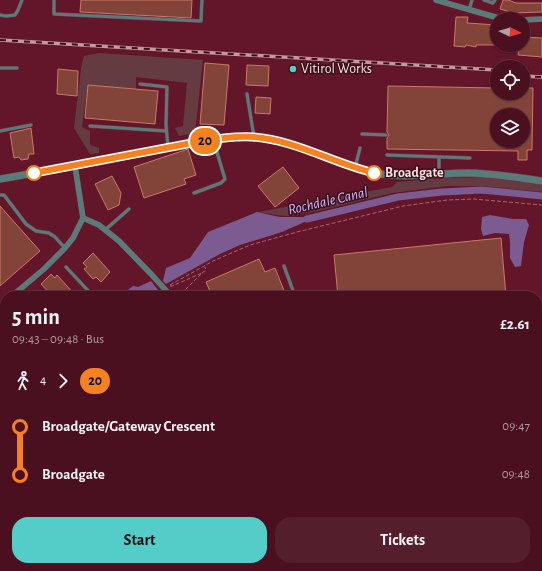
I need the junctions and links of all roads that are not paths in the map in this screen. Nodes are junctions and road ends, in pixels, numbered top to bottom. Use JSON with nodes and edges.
{"nodes":[{"id":1,"x":22,"y":0,"type":"edge"},
{"id":2,"x":54,"y":0,"type":"edge"},
{"id":3,"x":202,"y":0,"type":"edge"},
{"id":4,"x":436,"y":0,"type":"edge"},
{"id":5,"x":472,"y":0,"type":"edge"},
{"id":6,"x":484,"y":0,"type":"edge"},
{"id":7,"x":495,"y":0,"type":"edge"},
{"id":8,"x":469,"y":10,"type":"junction"},
{"id":9,"x":0,"y":15,"type":"edge"},
{"id":10,"x":490,"y":16,"type":"edge"},
{"id":11,"x":542,"y":19,"type":"edge"},
{"id":12,"x":530,"y":20,"type":"edge"},
{"id":13,"x":0,"y":68,"type":"edge"},
{"id":14,"x":17,"y":68,"type":"dead end"},
{"id":15,"x":140,"y":84,"type":"dead end"},
{"id":16,"x":247,"y":94,"type":"dead end"},
{"id":17,"x":31,"y":125,"type":"dead end"},
{"id":18,"x":90,"y":126,"type":"dead end"},
{"id":19,"x":0,"y":131,"type":"edge"},
{"id":20,"x":166,"y":131,"type":"junction"},
{"id":21,"x":362,"y":134,"type":"dead end"},
{"id":22,"x":386,"y":135,"type":"dead end"},
{"id":23,"x":254,"y":137,"type":"junction"},
{"id":24,"x":213,"y":139,"type":"junction"},
{"id":25,"x":168,"y":148,"type":"junction"},
{"id":26,"x":360,"y":148,"type":"dead end"},
{"id":27,"x":387,"y":155,"type":"dead end"},
{"id":28,"x":439,"y":157,"type":"junction"},
{"id":29,"x":470,"y":158,"type":"dead end"},
{"id":30,"x":75,"y":166,"type":"junction"},
{"id":31,"x":355,"y":168,"type":"junction"},
{"id":32,"x":439,"y":174,"type":"junction"},
{"id":33,"x":0,"y":179,"type":"edge"},
{"id":34,"x":542,"y":181,"type":"edge"},
{"id":35,"x":194,"y":193,"type":"dead end"},
{"id":36,"x":0,"y":195,"type":"edge"},
{"id":37,"x":129,"y":209,"type":"dead end"},
{"id":38,"x":83,"y":218,"type":"junction"},
{"id":39,"x":105,"y":230,"type":"junction"},
{"id":40,"x":65,"y":248,"type":"junction"},
{"id":41,"x":284,"y":266,"type":"dead end"},
{"id":42,"x":66,"y":267,"type":"dead end"},
{"id":43,"x":18,"y":291,"type":"edge"},
{"id":44,"x":88,"y":291,"type":"edge"},
{"id":45,"x":166,"y":291,"type":"edge"},
{"id":46,"x":294,"y":291,"type":"edge"}],
"edges":[{"from":1,"to":9,"type":"lane"},
{"from":2,"to":3,"type":"lane"},
{"from":4,"to":8,"type":"street"},
{"from":5,"to":8,"type":"lane"},
{"from":6,"to":7,"type":"lane"},
{"from":8,"to":10,"type":"street"},
{"from":11,"to":12,"type":"street"},
{"from":13,"to":14,"type":"lane"},
{"from":15,"to":20,"type":"lane"},
{"from":16,"to":23,"type":"lane"},
{"from":17,"to":19,"type":"lane"},
{"from":18,"to":20,"type":"lane"},
{"from":20,"to":25,"type":"lane"},
{"from":21,"to":22,"type":"lane"},
{"from":23,"to":24,"type":"street"},
{"from":23,"to":31,"type":"street"},
{"from":24,"to":25,"type":"street"},
{"from":24,"to":35,"type":"lane"},
{"from":25,"to":30,"type":"street"},
{"from":26,"to":31,"type":"lane"},
{"from":27,"to":28,"type":"lane"},
{"from":28,"to":29,"type":"lane"},
{"from":28,"to":32,"type":"lane"},
{"from":30,"to":33,"type":"street"},
{"from":30,"to":38,"type":"street"},
{"from":31,"to":32,"type":"street"},
{"from":32,"to":34,"type":"street"},
{"from":36,"to":40,"type":"lane"},
{"from":37,"to":39,"type":"lane"},
{"from":38,"to":39,"type":"street"},
{"from":38,"to":40,"type":"street"},
{"from":39,"to":45,"type":"street","bridge":true},
{"from":40,"to":43,"type":"street"},
{"from":41,"to":46,"type":"lane"},
{"from":42,"to":44,"type":"lane"}]}
